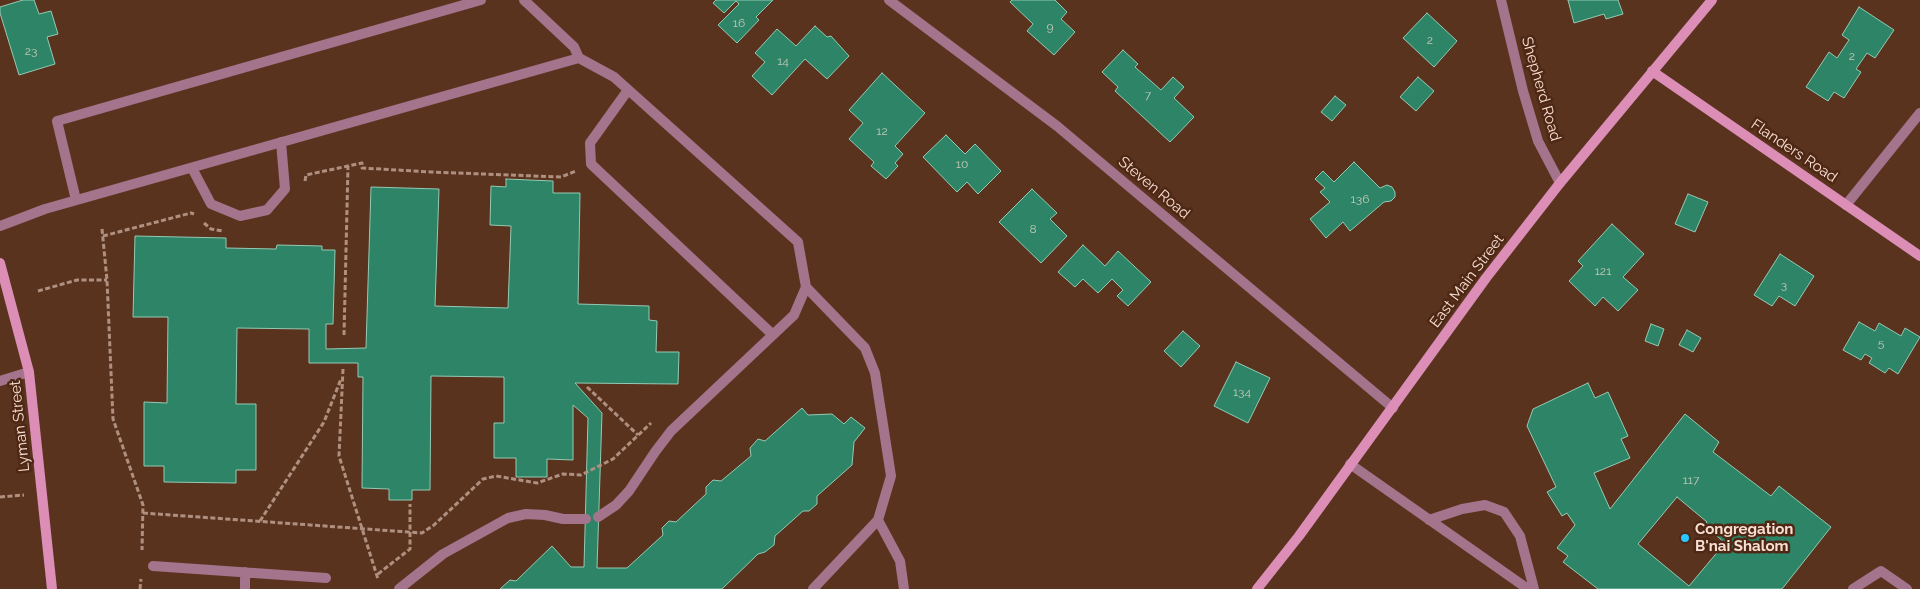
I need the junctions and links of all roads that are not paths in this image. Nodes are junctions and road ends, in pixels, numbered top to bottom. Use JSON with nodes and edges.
{"nodes":[{"id":1,"x":481,"y":0,"type":"edge"},
{"id":2,"x":524,"y":0,"type":"edge"},
{"id":3,"x":889,"y":0,"type":"edge"},
{"id":4,"x":1501,"y":0,"type":"edge"},
{"id":5,"x":1712,"y":0,"type":"edge"},
{"id":6,"x":579,"y":58,"type":"junction"},
{"id":7,"x":1652,"y":71,"type":"junction"},
{"id":8,"x":628,"y":90,"type":"junction"},
{"id":9,"x":1920,"y":112,"type":"edge"},
{"id":10,"x":281,"y":142,"type":"junction"},
{"id":11,"x":192,"y":168,"type":"junction"},
{"id":12,"x":1560,"y":183,"type":"junction"},
{"id":13,"x":76,"y":200,"type":"junction"},
{"id":14,"x":1846,"y":205,"type":"junction"},
{"id":15,"x":0,"y":226,"type":"edge"},
{"id":16,"x":1920,"y":256,"type":"edge"},
{"id":17,"x":0,"y":263,"type":"edge"},
{"id":18,"x":806,"y":287,"type":"junction"},
{"id":19,"x":772,"y":334,"type":"junction"},
{"id":20,"x":29,"y":372,"type":"junction"},
{"id":21,"x":0,"y":380,"type":"edge"},
{"id":22,"x":1393,"y":408,"type":"junction"},
{"id":23,"x":1350,"y":464,"type":"junction"},
{"id":24,"x":598,"y":517,"type":"dead end"},
{"id":25,"x":586,"y":519,"type":"dead end"},
{"id":26,"x":878,"y":520,"type":"junction"},
{"id":27,"x":1429,"y":520,"type":"junction"},
{"id":28,"x":153,"y":566,"type":"dead end"},
{"id":29,"x":246,"y":572,"type":"junction"},
{"id":30,"x":326,"y":578,"type":"dead end"},
{"id":31,"x":52,"y":589,"type":"edge"},
{"id":32,"x":245,"y":589,"type":"edge"},
{"id":33,"x":399,"y":589,"type":"edge"},
{"id":34,"x":813,"y":589,"type":"edge"},
{"id":35,"x":904,"y":589,"type":"edge"},
{"id":36,"x":1257,"y":589,"type":"edge"},
{"id":37,"x":1528,"y":589,"type":"edge"},
{"id":38,"x":1534,"y":589,"type":"edge"},
{"id":39,"x":1853,"y":589,"type":"edge"},
{"id":40,"x":1907,"y":589,"type":"edge"}],
"edges":[{"from":1,"to":13,"type":"street"},
{"from":2,"to":6,"type":"street"},
{"from":3,"to":22,"type":"street","name":"Steven Road"},
{"from":4,"to":12,"type":"street","name":"Shepherd Road"},
{"from":5,"to":7,"type":"main road","name":"East Main Street"},
{"from":6,"to":8,"type":"street"},
{"from":6,"to":10,"type":"street"},
{"from":7,"to":12,"type":"main road","name":"East Main Street"},
{"from":7,"to":14,"type":"main road","name":"Flanders Road"},
{"from":8,"to":18,"type":"street"},
{"from":8,"to":19,"type":"street"},
{"from":9,"to":14,"type":"street"},
{"from":10,"to":11,"type":"street"},
{"from":10,"to":11,"type":"street"},
{"from":11,"to":13,"type":"street"},
{"from":12,"to":22,"type":"main road","name":"East Main Street"},
{"from":13,"to":15,"type":"street"},
{"from":14,"to":16,"type":"main road","name":"Flanders Road"},
{"from":17,"to":20,"type":"main road","name":"Lyman Street"},
{"from":18,"to":19,"type":"street"},
{"from":18,"to":26,"type":"street"},
{"from":19,"to":24,"type":"street"},
{"from":20,"to":21,"type":"street"},
{"from":20,"to":31,"type":"main road","name":"Lyman Street"},
{"from":22,"to":23,"type":"main road","name":"East Main Street"},
{"from":23,"to":27,"type":"street"},
{"from":23,"to":36,"type":"main road","name":"East Main Street"},
{"from":25,"to":33,"type":"street"},
{"from":26,"to":34,"type":"street"},
{"from":26,"to":35,"type":"street"},
{"from":27,"to":37,"type":"street"},
{"from":27,"to":38,"type":"street"},
{"from":28,"to":29,"type":"street"},
{"from":29,"to":30,"type":"street"},
{"from":29,"to":32,"type":"street"},
{"from":39,"to":40,"type":"street"}]}
